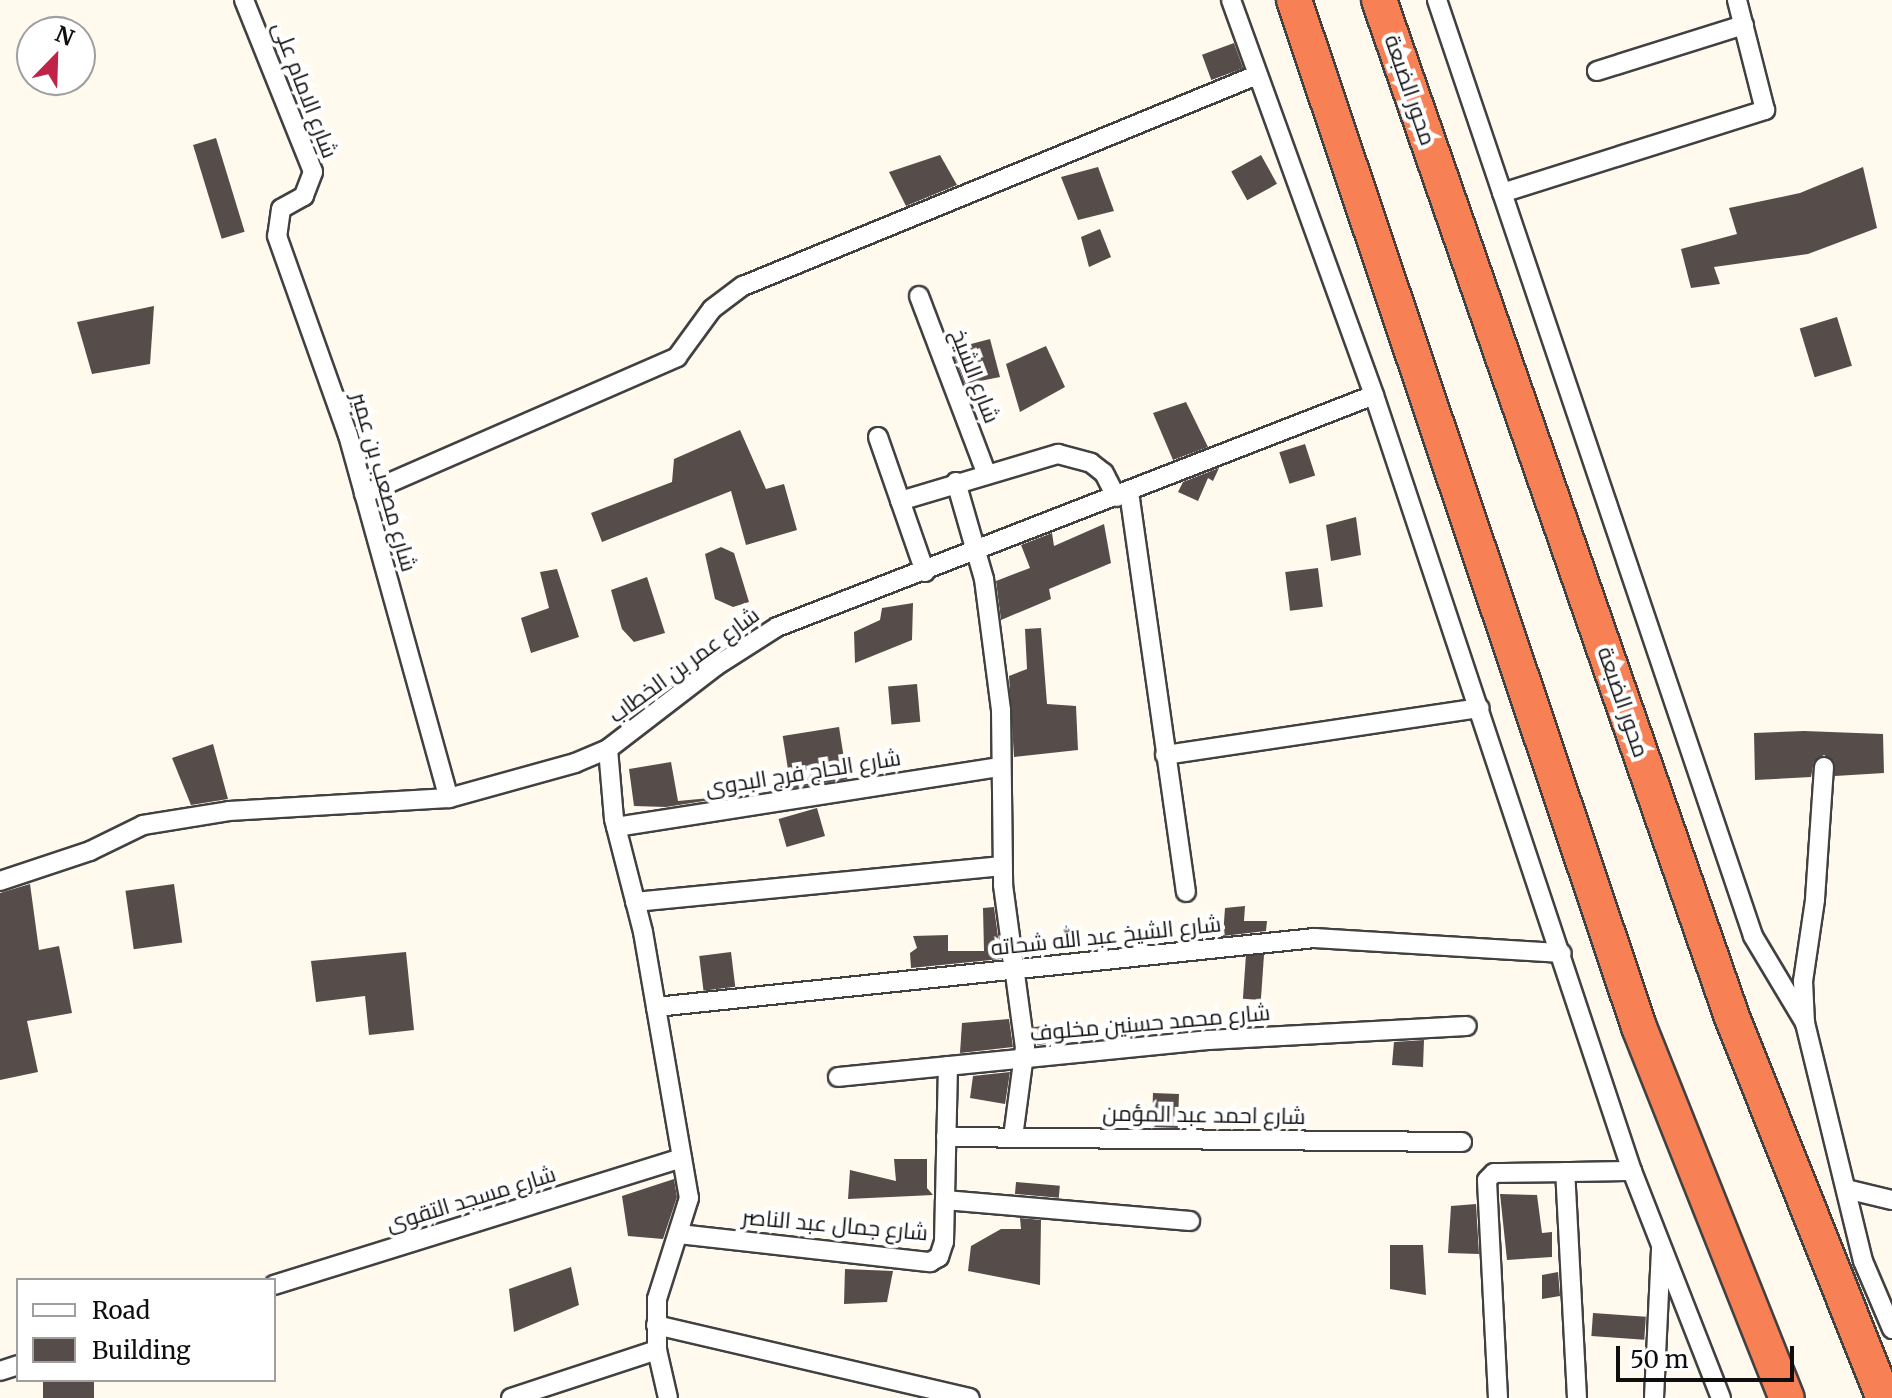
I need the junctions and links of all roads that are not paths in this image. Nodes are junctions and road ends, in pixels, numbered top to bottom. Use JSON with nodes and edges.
{"nodes":[{"id":1,"x":244,"y":0,"type":"edge"},
{"id":2,"x":1231,"y":0,"type":"edge"},
{"id":3,"x":1294,"y":0,"type":"edge"},
{"id":4,"x":1379,"y":0,"type":"edge"},
{"id":5,"x":1437,"y":0,"type":"edge"},
{"id":6,"x":1737,"y":0,"type":"edge"},
{"id":7,"x":1744,"y":25,"type":"junction"},
{"id":8,"x":1597,"y":71,"type":"dead end"},
{"id":9,"x":1257,"y":75,"type":"junction"},
{"id":10,"x":1502,"y":193,"type":"junction"},
{"id":11,"x":304,"y":196,"type":"joint"},
{"id":12,"x":919,"y":296,"type":"dead end"},
{"id":13,"x":1374,"y":395,"type":"junction"},
{"id":14,"x":878,"y":437,"type":"dead end"},
{"id":15,"x":986,"y":472,"type":"junction"},
{"id":16,"x":956,"y":482,"type":"junction"},
{"id":17,"x":364,"y":494,"type":"junction"},
{"id":18,"x":1122,"y":494,"type":"junction"},
{"id":19,"x":900,"y":501,"type":"junction"},
{"id":20,"x":977,"y":553,"type":"junction"},
{"id":21,"x":925,"y":572,"type":"junction"},
{"id":22,"x":1480,"y":708,"type":"junction"},
{"id":23,"x":608,"y":749,"type":"junction"},
{"id":24,"x":1165,"y":755,"type":"junction"},
{"id":25,"x":998,"y":767,"type":"junction"},
{"id":26,"x":1824,"y":767,"type":"dead end"},
{"id":27,"x":449,"y":798,"type":"junction"},
{"id":28,"x":616,"y":827,"type":"junction"},
{"id":29,"x":1002,"y":866,"type":"junction"},
{"id":30,"x":0,"y":881,"type":"edge"},
{"id":31,"x":1186,"y":892,"type":"dead end"},
{"id":32,"x":635,"y":902,"type":"junction"},
{"id":33,"x":1562,"y":953,"type":"junction"},
{"id":34,"x":1014,"y":970,"type":"junction"},
{"id":35,"x":656,"y":1007,"type":"junction"},
{"id":36,"x":1805,"y":1023,"type":"junction"},
{"id":37,"x":1467,"y":1026,"type":"dead end"},
{"id":38,"x":1022,"y":1058,"type":"junction"},
{"id":39,"x":948,"y":1066,"type":"junction"},
{"id":40,"x":838,"y":1077,"type":"dead end"},
{"id":41,"x":946,"y":1137,"type":"junction"},
{"id":42,"x":1013,"y":1137,"type":"junction"},
{"id":43,"x":1462,"y":1142,"type":"dead end"},
{"id":44,"x":682,"y":1158,"type":"junction"},
{"id":45,"x":1632,"y":1171,"type":"junction"},
{"id":46,"x":1565,"y":1172,"type":"junction"},
{"id":47,"x":1846,"y":1189,"type":"junction"},
{"id":48,"x":945,"y":1200,"type":"junction"},
{"id":49,"x":1892,"y":1200,"type":"edge"},
{"id":50,"x":1190,"y":1221,"type":"dead end"},
{"id":51,"x":679,"y":1234,"type":"junction"},
{"id":52,"x":1662,"y":1240,"type":"junction"},
{"id":53,"x":276,"y":1284,"type":"edge"},
{"id":54,"x":656,"y":1325,"type":"junction"},
{"id":55,"x":1892,"y":1329,"type":"edge"},
{"id":56,"x":657,"y":1350,"type":"junction"},
{"id":57,"x":511,"y":1398,"type":"edge"},
{"id":58,"x":668,"y":1398,"type":"edge"},
{"id":59,"x":970,"y":1398,"type":"edge"},
{"id":60,"x":1498,"y":1398,"type":"edge"},
{"id":61,"x":1577,"y":1398,"type":"edge"},
{"id":62,"x":1654,"y":1398,"type":"edge"},
{"id":63,"x":1721,"y":1398,"type":"edge"},
{"id":64,"x":1787,"y":1398,"type":"edge"},
{"id":65,"x":1884,"y":1398,"type":"edge"}],
"edges":[{"from":1,"to":11,"type":"street","name":"شارع الامام على"},
{"from":2,"to":9,"type":"street"},
{"from":3,"to":64,"type":"highway"},
{"from":4,"to":65,"type":"highway","name":"محور الضبعة"},
{"from":5,"to":10,"type":"street"},
{"from":6,"to":7,"type":"street"},
{"from":7,"to":8,"type":"street"},
{"from":7,"to":10,"type":"street"},
{"from":9,"to":13,"type":"street"},
{"from":9,"to":17,"type":"street"},
{"from":10,"to":36,"type":"street"},
{"from":11,"to":17,"type":"street","name":"شارع مصعب بن عمير"},
{"from":12,"to":15,"type":"street","name":"شارع الشيخ"},
{"from":13,"to":18,"type":"street","name":"شارع عمر بن الخطاب"},
{"from":13,"to":22,"type":"street"},
{"from":14,"to":19,"type":"street"},
{"from":15,"to":16,"type":"street"},
{"from":15,"to":18,"type":"street"},
{"from":16,"to":19,"type":"street"},
{"from":16,"to":20,"type":"street"},
{"from":17,"to":27,"type":"street","name":"شارع مصعب بن عمير"},
{"from":18,"to":20,"type":"street","name":"شارع عمر بن الخطاب"},
{"from":18,"to":24,"type":"street"},
{"from":19,"to":21,"type":"street"},
{"from":20,"to":21,"type":"street","name":"شارع عمر بن الخطاب"},
{"from":20,"to":25,"type":"street"},
{"from":21,"to":23,"type":"street","name":"شارع عمر بن الخطاب"},
{"from":22,"to":24,"type":"street"},
{"from":22,"to":33,"type":"street"},
{"from":23,"to":27,"type":"street","name":"شارع عمر بن الخطاب"},
{"from":23,"to":28,"type":"street"},
{"from":24,"to":31,"type":"street"},
{"from":25,"to":28,"type":"street","name":"شارع الحاج فرج البدوى"},
{"from":25,"to":29,"type":"street"},
{"from":26,"to":36,"type":"street"},
{"from":27,"to":30,"type":"street","name":"شارع عمر بن الخطاب"},
{"from":28,"to":32,"type":"street"},
{"from":29,"to":32,"type":"street"},
{"from":29,"to":34,"type":"street"},
{"from":32,"to":35,"type":"street"},
{"from":33,"to":34,"type":"street","name":"شارع الشيخ عبد الله شحاته"},
{"from":33,"to":45,"type":"street"},
{"from":34,"to":35,"type":"street","name":"شارع الشيخ عبد الله شحاته"},
{"from":34,"to":38,"type":"street"},
{"from":35,"to":44,"type":"street"},
{"from":36,"to":47,"type":"street"},
{"from":37,"to":38,"type":"street","name":"شارع محمد حسنين مخلوف"},
{"from":38,"to":39,"type":"street","name":"شارع محمد حسنين مخلوف"},
{"from":38,"to":42,"type":"street"},
{"from":39,"to":40,"type":"street","name":"شارع محمد حسنين مخلوف"},
{"from":39,"to":41,"type":"street","name":"شارع جمال عبد الناصر"},
{"from":41,"to":42,"type":"street","name":"شارع احمد عبد المؤمن"},
{"from":41,"to":48,"type":"street","name":"شارع جمال عبد الناصر"},
{"from":42,"to":43,"type":"street","name":"شارع احمد عبد المؤمن"},
{"from":44,"to":51,"type":"street"},
{"from":44,"to":53,"type":"street","name":"شارع مسجد التقوى"},
{"from":45,"to":46,"type":"street"},
{"from":45,"to":52,"type":"street"},
{"from":46,"to":60,"type":"street"},
{"from":46,"to":61,"type":"street"},
{"from":47,"to":49,"type":"street"},
{"from":47,"to":55,"type":"street"},
{"from":48,"to":50,"type":"street"},
{"from":48,"to":51,"type":"street","name":"شارع جمال عبد الناصر"},
{"from":51,"to":54,"type":"street"},
{"from":52,"to":62,"type":"street"},
{"from":52,"to":63,"type":"street"},
{"from":54,"to":56,"type":"street"},
{"from":54,"to":59,"type":"street"},
{"from":56,"to":57,"type":"street"},
{"from":56,"to":58,"type":"street"}]}
